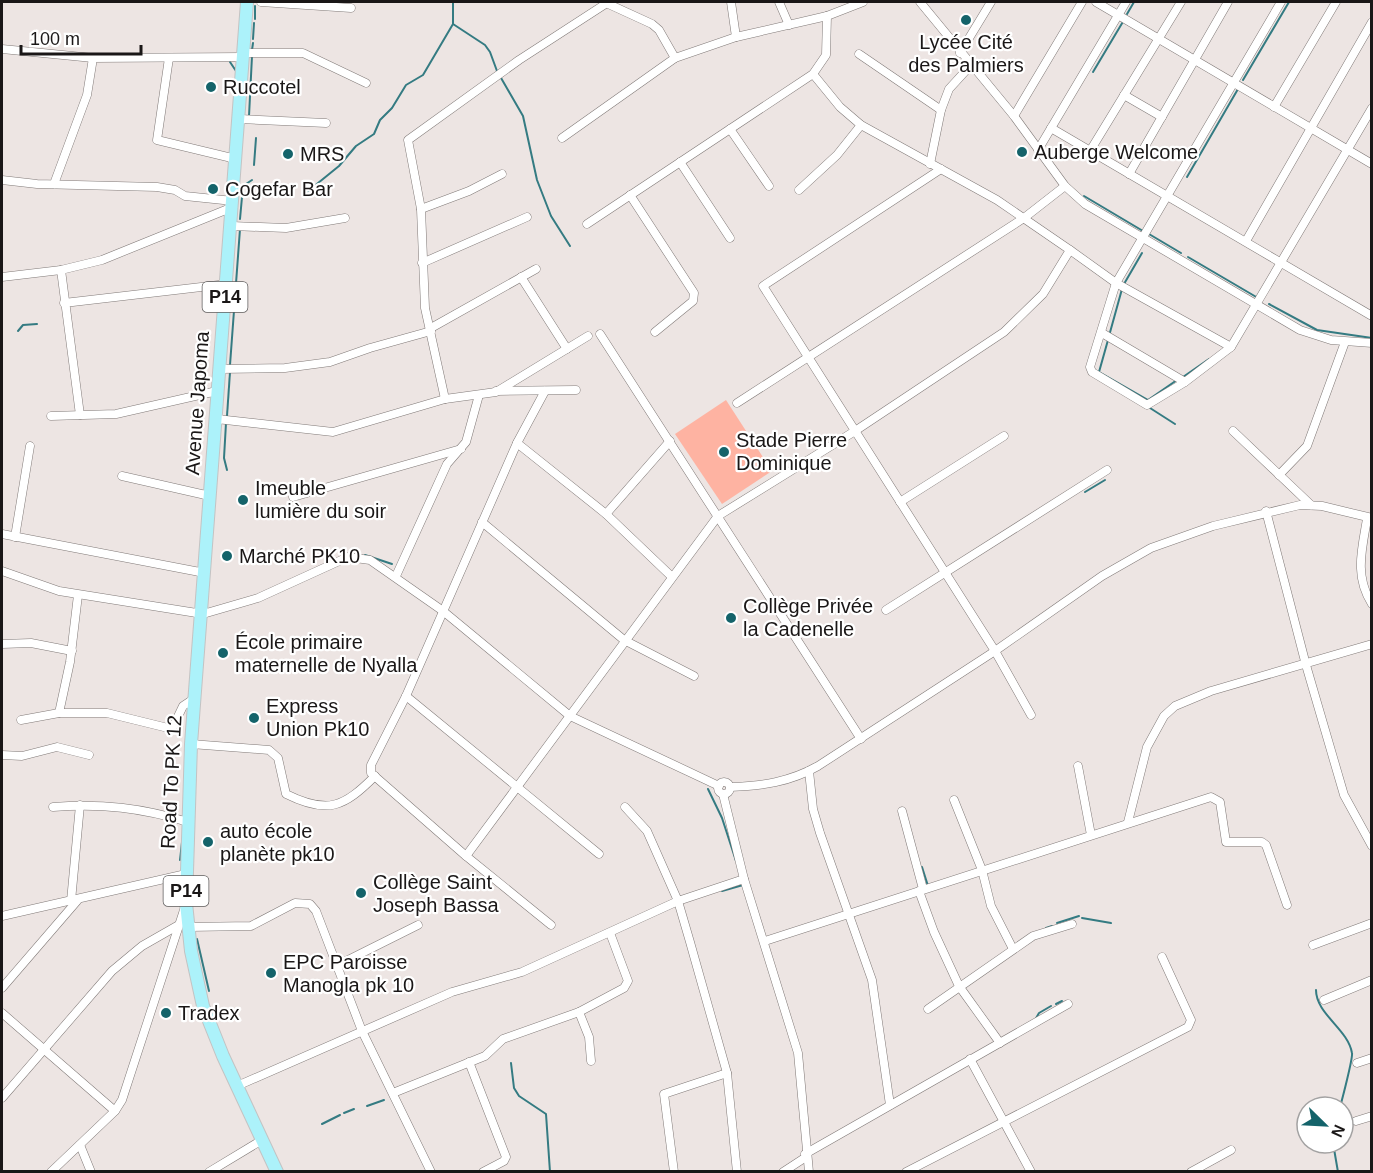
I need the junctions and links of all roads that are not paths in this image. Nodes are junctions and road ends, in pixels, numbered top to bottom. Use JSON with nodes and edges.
{"nodes":[{"id":1,"x":247,"y":2,"type":"edge"},
{"id":2,"x":261,"y":2,"type":"edge"},
{"id":3,"x":605,"y":2,"type":"edge"},
{"id":4,"x":731,"y":2,"type":"edge"},
{"id":5,"x":779,"y":2,"type":"edge"},
{"id":6,"x":863,"y":2,"type":"edge"},
{"id":7,"x":920,"y":2,"type":"edge"},
{"id":8,"x":991,"y":2,"type":"edge"},
{"id":9,"x":1082,"y":2,"type":"edge"},
{"id":10,"x":1096,"y":2,"type":"edge"},
{"id":11,"x":1126,"y":2,"type":"edge"},
{"id":12,"x":1181,"y":2,"type":"edge"},
{"id":13,"x":1228,"y":2,"type":"edge"},
{"id":14,"x":1281,"y":2,"type":"edge"},
{"id":15,"x":1336,"y":2,"type":"edge"},
{"id":16,"x":351,"y":8,"type":"dead end"},
{"id":17,"x":1118,"y":14,"type":"junction"},
{"id":18,"x":826,"y":16,"type":"junction"},
{"id":19,"x":1371,"y":22,"type":"edge"},
{"id":20,"x":789,"y":25,"type":"junction"},
{"id":21,"x":736,"y":37,"type":"junction"},
{"id":22,"x":1158,"y":38,"type":"junction"},
{"id":23,"x":2,"y":49,"type":"edge"},
{"id":24,"x":960,"y":53,"type":"junction"},
{"id":25,"x":859,"y":54,"type":"dead end"},
{"id":26,"x":244,"y":55,"type":"junction"},
{"id":27,"x":93,"y":58,"type":"junction"},
{"id":28,"x":169,"y":58,"type":"junction"},
{"id":29,"x":675,"y":58,"type":"junction"},
{"id":30,"x":1195,"y":60,"type":"junction"},
{"id":31,"x":971,"y":66,"type":"junction"},
{"id":32,"x":813,"y":74,"type":"junction"},
{"id":33,"x":1233,"y":81,"type":"junction"},
{"id":34,"x":366,"y":83,"type":"dead end"},
{"id":35,"x":1124,"y":94,"type":"junction"},
{"id":36,"x":1274,"y":106,"type":"junction"},
{"id":37,"x":1371,"y":108,"type":"edge"},
{"id":38,"x":941,"y":110,"type":"junction"},
{"id":39,"x":1014,"y":116,"type":"junction"},
{"id":40,"x":1162,"y":117,"type":"junction"},
{"id":41,"x":239,"y":119,"type":"junction"},
{"id":42,"x":326,"y":123,"type":"dead end"},
{"id":43,"x":861,"y":125,"type":"junction"},
{"id":44,"x":1051,"y":128,"type":"junction"},
{"id":45,"x":730,"y":129,"type":"junction"},
{"id":46,"x":1311,"y":129,"type":"junction"},
{"id":47,"x":562,"y":138,"type":"dead end"},
{"id":48,"x":1038,"y":150,"type":"junction"},
{"id":49,"x":1347,"y":150,"type":"junction"},
{"id":50,"x":1090,"y":151,"type":"junction"},
{"id":51,"x":236,"y":159,"type":"junction"},
{"id":52,"x":680,"y":162,"type":"junction"},
{"id":53,"x":930,"y":164,"type":"junction"},
{"id":54,"x":1371,"y":164,"type":"edge"},
{"id":55,"x":941,"y":169,"type":"junction"},
{"id":56,"x":502,"y":174,"type":"dead end"},
{"id":57,"x":1129,"y":174,"type":"junction"},
{"id":58,"x":2,"y":180,"type":"edge"},
{"id":59,"x":54,"y":184,"type":"junction"},
{"id":60,"x":769,"y":186,"type":"dead end"},
{"id":61,"x":1065,"y":186,"type":"junction"},
{"id":62,"x":799,"y":190,"type":"dead end"},
{"id":63,"x":630,"y":195,"type":"junction"},
{"id":64,"x":1167,"y":196,"type":"junction"},
{"id":65,"x":233,"y":204,"type":"junction"},
{"id":66,"x":420,"y":209,"type":"junction"},
{"id":67,"x":527,"y":217,"type":"dead end"},
{"id":68,"x":345,"y":218,"type":"dead end"},
{"id":69,"x":1024,"y":218,"type":"junction"},
{"id":70,"x":587,"y":224,"type":"dead end"},
{"id":71,"x":232,"y":226,"type":"junction"},
{"id":72,"x":730,"y":238,"type":"dead end"},
{"id":73,"x":1142,"y":238,"type":"junction"},
{"id":74,"x":1246,"y":241,"type":"junction"},
{"id":75,"x":1070,"y":250,"type":"junction"},
{"id":76,"x":422,"y":263,"type":"junction"},
{"id":77,"x":1282,"y":263,"type":"junction"},
{"id":78,"x":536,"y":269,"type":"dead end"},
{"id":79,"x":61,"y":270,"type":"junction"},
{"id":80,"x":2,"y":277,"type":"edge"},
{"id":81,"x":521,"y":277,"type":"junction"},
{"id":82,"x":1116,"y":283,"type":"junction"},
{"id":83,"x":226,"y":284,"type":"junction"},
{"id":84,"x":64,"y":303,"type":"junction"},
{"id":85,"x":1256,"y":305,"type":"junction"},
{"id":86,"x":1371,"y":316,"type":"edge"},
{"id":87,"x":431,"y":330,"type":"junction"},
{"id":88,"x":655,"y":332,"type":"dead end"},
{"id":89,"x":1102,"y":333,"type":"junction"},
{"id":90,"x":600,"y":334,"type":"dead end"},
{"id":91,"x":588,"y":336,"type":"dead end"},
{"id":92,"x":1345,"y":342,"type":"junction"},
{"id":93,"x":1371,"y":343,"type":"edge"},
{"id":94,"x":1231,"y":347,"type":"junction"},
{"id":95,"x":567,"y":349,"type":"junction"},
{"id":96,"x":808,"y":356,"type":"junction"},
{"id":97,"x":219,"y":369,"type":"junction"},
{"id":98,"x":1185,"y":382,"type":"junction"},
{"id":99,"x":576,"y":390,"type":"dead end"},
{"id":100,"x":218,"y":391,"type":"junction"},
{"id":101,"x":544,"y":391,"type":"junction"},
{"id":102,"x":496,"y":392,"type":"junction"},
{"id":103,"x":479,"y":395,"type":"junction"},
{"id":104,"x":444,"y":399,"type":"junction"},
{"id":105,"x":737,"y":403,"type":"dead end"},
{"id":106,"x":80,"y":415,"type":"junction"},
{"id":107,"x":51,"y":416,"type":"dead end"},
{"id":108,"x":217,"y":418,"type":"junction"},
{"id":109,"x":855,"y":431,"type":"junction"},
{"id":110,"x":1233,"y":431,"type":"dead end"},
{"id":111,"x":1004,"y":436,"type":"dead end"},
{"id":112,"x":670,"y":441,"type":"junction"},
{"id":113,"x":517,"y":443,"type":"junction"},
{"id":114,"x":30,"y":446,"type":"dead end"},
{"id":115,"x":462,"y":448,"type":"junction"},
{"id":116,"x":1107,"y":470,"type":"dead end"},
{"id":117,"x":1279,"y":475,"type":"junction"},
{"id":118,"x":122,"y":476,"type":"dead end"},
{"id":119,"x":210,"y":496,"type":"junction"},
{"id":120,"x":293,"y":497,"type":"dead end"},
{"id":121,"x":900,"y":502,"type":"junction"},
{"id":122,"x":1311,"y":505,"type":"junction"},
{"id":123,"x":1266,"y":511,"type":"junction"},
{"id":124,"x":606,"y":514,"type":"junction"},
{"id":125,"x":718,"y":516,"type":"junction"},
{"id":126,"x":1369,"y":518,"type":"edge"},
{"id":127,"x":482,"y":522,"type":"junction"},
{"id":128,"x":2,"y":534,"type":"edge"},
{"id":129,"x":15,"y":537,"type":"junction"},
{"id":130,"x":2,"y":571,"type":"edge"},
{"id":131,"x":205,"y":573,"type":"junction"},
{"id":132,"x":945,"y":573,"type":"junction"},
{"id":133,"x":396,"y":576,"type":"junction"},
{"id":134,"x":671,"y":576,"type":"junction"},
{"id":135,"x":204,"y":593,"type":"joint"},
{"id":136,"x":78,"y":595,"type":"junction"},
{"id":137,"x":1371,"y":604,"type":"edge"},
{"id":138,"x":886,"y":610,"type":"dead end"},
{"id":139,"x":443,"y":611,"type":"junction"},
{"id":140,"x":203,"y":614,"type":"junction"},
{"id":141,"x":624,"y":640,"type":"junction"},
{"id":142,"x":2,"y":644,"type":"edge"},
{"id":143,"x":1371,"y":644,"type":"edge"},
{"id":144,"x":72,"y":651,"type":"junction"},
{"id":145,"x":995,"y":651,"type":"junction"},
{"id":146,"x":1306,"y":665,"type":"junction"},
{"id":147,"x":694,"y":676,"type":"dead end"},
{"id":148,"x":406,"y":696,"type":"junction"},
{"id":149,"x":195,"y":698,"type":"junction"},
{"id":150,"x":59,"y":713,"type":"junction"},
{"id":151,"x":1031,"y":715,"type":"dead end"},
{"id":152,"x":570,"y":716,"type":"junction"},
{"id":153,"x":21,"y":720,"type":"dead end"},
{"id":154,"x":861,"y":739,"type":"junction"},
{"id":155,"x":191,"y":744,"type":"junction"},
{"id":156,"x":2,"y":755,"type":"edge"},
{"id":157,"x":89,"y":755,"type":"dead end"},
{"id":158,"x":1078,"y":766,"type":"dead end"},
{"id":159,"x":809,"y":771,"type":"junction"},
{"id":160,"x":375,"y":776,"type":"junction"},
{"id":161,"x":719,"y":786,"type":"junction"},
{"id":162,"x":730,"y":787,"type":"junction"},
{"id":163,"x":518,"y":788,"type":"junction"},
{"id":164,"x":723,"y":794,"type":"junction"},
{"id":165,"x":954,"y":800,"type":"dead end"},
{"id":166,"x":80,"y":805,"type":"junction"},
{"id":167,"x":53,"y":807,"type":"dead end"},
{"id":168,"x":625,"y":807,"type":"dead end"},
{"id":169,"x":902,"y":811,"type":"dead end"},
{"id":170,"x":188,"y":822,"type":"junction"},
{"id":171,"x":1128,"y":822,"type":"junction"},
{"id":172,"x":1090,"y":835,"type":"junction"},
{"id":173,"x":1371,"y":846,"type":"edge"},
{"id":174,"x":599,"y":854,"type":"dead end"},
{"id":175,"x":466,"y":856,"type":"junction"},
{"id":176,"x":982,"y":870,"type":"junction"},
{"id":177,"x":186,"y":874,"type":"junction"},
{"id":178,"x":744,"y":879,"type":"junction"},
{"id":179,"x":921,"y":890,"type":"junction"},
{"id":180,"x":74,"y":901,"type":"junction"},
{"id":181,"x":678,"y":901,"type":"junction"},
{"id":182,"x":1287,"y":905,"type":"dead end"},
{"id":183,"x":848,"y":914,"type":"junction"},
{"id":184,"x":2,"y":916,"type":"edge"},
{"id":185,"x":1371,"y":923,"type":"edge"},
{"id":186,"x":1072,"y":924,"type":"dead end"},
{"id":187,"x":551,"y":925,"type":"dead end"},
{"id":188,"x":418,"y":926,"type":"dead end"},
{"id":189,"x":183,"y":927,"type":"junction"},
{"id":190,"x":610,"y":933,"type":"junction"},
{"id":191,"x":765,"y":941,"type":"junction"},
{"id":192,"x":1313,"y":945,"type":"dead end"},
{"id":193,"x":1013,"y":949,"type":"junction"},
{"id":194,"x":1162,"y":957,"type":"dead end"},
{"id":195,"x":338,"y":965,"type":"junction"},
{"id":196,"x":1371,"y":980,"type":"edge"},
{"id":197,"x":959,"y":986,"type":"junction"},
{"id":198,"x":2,"y":988,"type":"edge"},
{"id":199,"x":1324,"y":1000,"type":"dead end"},
{"id":200,"x":1068,"y":1004,"type":"dead end"},
{"id":201,"x":928,"y":1009,"type":"dead end"},
{"id":202,"x":2,"y":1012,"type":"edge"},
{"id":203,"x":579,"y":1012,"type":"junction"},
{"id":204,"x":362,"y":1031,"type":"junction"},
{"id":205,"x":999,"y":1042,"type":"junction"},
{"id":206,"x":45,"y":1050,"type":"junction"},
{"id":207,"x":1371,"y":1058,"type":"edge"},
{"id":208,"x":970,"y":1059,"type":"junction"},
{"id":209,"x":591,"y":1060,"type":"dead end"},
{"id":210,"x":469,"y":1062,"type":"junction"},
{"id":211,"x":1357,"y":1063,"type":"dead end"},
{"id":212,"x":727,"y":1073,"type":"junction"},
{"id":213,"x":237,"y":1086,"type":"junction"},
{"id":214,"x":393,"y":1093,"type":"junction"},
{"id":215,"x":2,"y":1098,"type":"edge"},
{"id":216,"x":890,"y":1105,"type":"junction"},
{"id":217,"x":115,"y":1111,"type":"junction"},
{"id":218,"x":1371,"y":1116,"type":"edge"},
{"id":219,"x":1005,"y":1120,"type":"junction"},
{"id":220,"x":1356,"y":1121,"type":"dead end"},
{"id":221,"x":262,"y":1140,"type":"junction"},
{"id":222,"x":80,"y":1145,"type":"junction"},
{"id":223,"x":1231,"y":1150,"type":"dead end"},
{"id":224,"x":806,"y":1155,"type":"junction"},
{"id":225,"x":501,"y":1167,"type":"edge"},
{"id":226,"x":51,"y":1172,"type":"edge"},
{"id":227,"x":91,"y":1172,"type":"edge"},
{"id":228,"x":209,"y":1172,"type":"edge"},
{"id":229,"x":277,"y":1172,"type":"edge"},
{"id":230,"x":431,"y":1172,"type":"edge"},
{"id":231,"x":483,"y":1172,"type":"edge"},
{"id":232,"x":674,"y":1172,"type":"edge"},
{"id":233,"x":737,"y":1172,"type":"edge"},
{"id":234,"x":783,"y":1172,"type":"edge"},
{"id":235,"x":809,"y":1172,"type":"edge"},
{"id":236,"x":906,"y":1172,"type":"edge"},
{"id":237,"x":1031,"y":1172,"type":"edge"},
{"id":238,"x":1191,"y":1172,"type":"edge"}],
"edges":[{"from":1,"to":26,"type":"main road","name":"Avenue Japoma","number":"P14"},
{"from":2,"to":16,"type":"street"},
{"from":3,"to":29,"type":"street"},
{"from":3,"to":66,"type":"street"},
{"from":4,"to":21,"type":"street"},
{"from":5,"to":20,"type":"street"},
{"from":6,"to":18,"type":"street"},
{"from":7,"to":24,"type":"street"},
{"from":8,"to":24,"type":"street"},
{"from":9,"to":39,"type":"street"},
{"from":10,"to":17,"type":"street"},
{"from":11,"to":17,"type":"street"},
{"from":12,"to":22,"type":"street"},
{"from":13,"to":30,"type":"street"},
{"from":14,"to":33,"type":"street"},
{"from":15,"to":36,"type":"street"},
{"from":17,"to":22,"type":"street"},
{"from":17,"to":44,"type":"street"},
{"from":18,"to":20,"type":"street"},
{"from":18,"to":32,"type":"street"},
{"from":19,"to":46,"type":"street"},
{"from":20,"to":21,"type":"street"},
{"from":21,"to":29,"type":"street"},
{"from":22,"to":30,"type":"street"},
{"from":22,"to":35,"type":"street"},
{"from":23,"to":27,"type":"street"},
{"from":24,"to":31,"type":"street"},
{"from":25,"to":38,"type":"street"},
{"from":26,"to":28,"type":"street"},
{"from":26,"to":34,"type":"street"},
{"from":26,"to":41,"type":"main road","name":"Avenue Japoma","number":"P14"},
{"from":27,"to":28,"type":"street"},
{"from":27,"to":59,"type":"street"},
{"from":28,"to":51,"type":"street"},
{"from":29,"to":47,"type":"street"},
{"from":30,"to":33,"type":"street"},
{"from":30,"to":40,"type":"street"},
{"from":31,"to":38,"type":"street"},
{"from":31,"to":39,"type":"street"},
{"from":32,"to":43,"type":"street"},
{"from":32,"to":45,"type":"street"},
{"from":33,"to":36,"type":"street"},
{"from":33,"to":64,"type":"street"},
{"from":35,"to":40,"type":"street"},
{"from":35,"to":50,"type":"street"},
{"from":36,"to":46,"type":"street"},
{"from":37,"to":49,"type":"street"},
{"from":38,"to":53,"type":"street"},
{"from":39,"to":48,"type":"street"},
{"from":40,"to":57,"type":"street"},
{"from":41,"to":42,"type":"street"},
{"from":41,"to":51,"type":"main road","name":"Avenue Japoma","number":"P14"},
{"from":43,"to":53,"type":"street"},
{"from":43,"to":62,"type":"street"},
{"from":44,"to":48,"type":"street"},
{"from":44,"to":50,"type":"street"},
{"from":45,"to":52,"type":"street"},
{"from":45,"to":60,"type":"street"},
{"from":46,"to":49,"type":"street"},
{"from":46,"to":74,"type":"street"},
{"from":48,"to":61,"type":"street"},
{"from":49,"to":54,"type":"street"},
{"from":49,"to":77,"type":"street"},
{"from":50,"to":57,"type":"street"},
{"from":51,"to":65,"type":"main road","name":"Avenue Japoma","number":"P14"},
{"from":52,"to":63,"type":"street"},
{"from":52,"to":72,"type":"street"},
{"from":53,"to":55,"type":"street"},
{"from":55,"to":69,"type":"street"},
{"from":55,"to":96,"type":"street"},
{"from":56,"to":66,"type":"street"},
{"from":57,"to":64,"type":"street"},
{"from":58,"to":59,"type":"street"},
{"from":59,"to":65,"type":"street"},
{"from":61,"to":69,"type":"street"},
{"from":61,"to":73,"type":"street"},
{"from":63,"to":70,"type":"street"},
{"from":63,"to":88,"type":"street"},
{"from":64,"to":73,"type":"street"},
{"from":64,"to":74,"type":"street"},
{"from":65,"to":71,"type":"main road","name":"Avenue Japoma","number":"P14"},
{"from":65,"to":79,"type":"street"},
{"from":66,"to":76,"type":"street"},
{"from":67,"to":76,"type":"street"},
{"from":68,"to":71,"type":"street"},
{"from":69,"to":75,"type":"street"},
{"from":69,"to":96,"type":"street"},
{"from":71,"to":83,"type":"main road","name":"Avenue Japoma","number":"P14"},
{"from":73,"to":82,"type":"street"},
{"from":73,"to":85,"type":"street"},
{"from":74,"to":77,"type":"street"},
{"from":75,"to":82,"type":"street"},
{"from":75,"to":109,"type":"street"},
{"from":76,"to":87,"type":"street"},
{"from":77,"to":85,"type":"street"},
{"from":77,"to":86,"type":"street"},
{"from":78,"to":81,"type":"street"},
{"from":79,"to":80,"type":"street"},
{"from":79,"to":84,"type":"street"},
{"from":81,"to":87,"type":"street"},
{"from":81,"to":95,"type":"street"},
{"from":82,"to":89,"type":"street"},
{"from":82,"to":94,"type":"street"},
{"from":83,"to":84,"type":"street"},
{"from":83,"to":97,"type":"main road","name":"Avenue Japoma","number":"P14"},
{"from":84,"to":106,"type":"street"},
{"from":85,"to":92,"type":"street"},
{"from":85,"to":94,"type":"street"},
{"from":87,"to":97,"type":"street"},
{"from":87,"to":104,"type":"street"},
{"from":89,"to":98,"type":"street"},
{"from":89,"to":98,"type":"street"},
{"from":90,"to":112,"type":"street"},
{"from":91,"to":95,"type":"street"},
{"from":92,"to":93,"type":"street"},
{"from":92,"to":117,"type":"street"},
{"from":94,"to":98,"type":"street"},
{"from":95,"to":102,"type":"street"},
{"from":96,"to":105,"type":"street"},
{"from":96,"to":109,"type":"street"},
{"from":97,"to":100,"type":"main road","name":"Avenue Japoma","number":"P14"},
{"from":99,"to":101,"type":"street"},
{"from":100,"to":106,"type":"street"},
{"from":100,"to":108,"type":"main road","name":"Avenue Japoma","number":"P14"},
{"from":101,"to":102,"type":"street"},
{"from":101,"to":113,"type":"street"},
{"from":102,"to":103,"type":"street"},
{"from":103,"to":104,"type":"street"},
{"from":103,"to":115,"type":"street"},
{"from":104,"to":108,"type":"street"},
{"from":106,"to":107,"type":"street"},
{"from":108,"to":119,"type":"main road","name":"Avenue Japoma","number":"P14"},
{"from":109,"to":121,"type":"street"},
{"from":109,"to":125,"type":"street"},
{"from":110,"to":117,"type":"street"},
{"from":111,"to":121,"type":"street"},
{"from":112,"to":124,"type":"street"},
{"from":112,"to":125,"type":"street"},
{"from":113,"to":124,"type":"street"},
{"from":113,"to":127,"type":"street"},
{"from":114,"to":129,"type":"street"},
{"from":115,"to":120,"type":"street"},
{"from":115,"to":133,"type":"street"},
{"from":116,"to":132,"type":"street"},
{"from":117,"to":122,"type":"street"},
{"from":118,"to":119,"type":"street"},
{"from":119,"to":131,"type":"main road","name":"Avenue Japoma","number":"P14"},
{"from":121,"to":132,"type":"street"},
{"from":122,"to":123,"type":"street"},
{"from":122,"to":126,"type":"street"},
{"from":123,"to":145,"type":"street"},
{"from":123,"to":146,"type":"street"},
{"from":124,"to":134,"type":"street"},
{"from":125,"to":134,"type":"street"},
{"from":125,"to":154,"type":"street"},
{"from":126,"to":137,"type":"street"},
{"from":127,"to":139,"type":"street"},
{"from":127,"to":141,"type":"street"},
{"from":128,"to":129,"type":"street"},
{"from":129,"to":131,"type":"street"},
{"from":130,"to":136,"type":"street"},
{"from":131,"to":135,"type":"main road","name":"Avenue Japoma","number":"P14"},
{"from":132,"to":138,"type":"street"},
{"from":132,"to":145,"type":"street"},
{"from":133,"to":139,"type":"street"},
{"from":133,"to":140,"type":"street"},
{"from":134,"to":141,"type":"street"},
{"from":135,"to":140,"type":"main road","name":"Road To PK 12","number":"P14"},
{"from":136,"to":140,"type":"street"},
{"from":136,"to":144,"type":"street"},
{"from":139,"to":148,"type":"street"},
{"from":139,"to":152,"type":"street"},
{"from":140,"to":149,"type":"main road","name":"Road To PK 12","number":"P14"},
{"from":141,"to":147,"type":"street"},
{"from":141,"to":152,"type":"street"},
{"from":142,"to":144,"type":"street"},
{"from":143,"to":146,"type":"street"},
{"from":144,"to":150,"type":"street"},
{"from":145,"to":151,"type":"street"},
{"from":145,"to":154,"type":"street"},
{"from":146,"to":171,"type":"street"},
{"from":146,"to":173,"type":"street"},
{"from":148,"to":160,"type":"street"},
{"from":148,"to":163,"type":"street"},
{"from":149,"to":150,"type":"street"},
{"from":149,"to":155,"type":"main road","name":"Road To PK 12","number":"P14"},
{"from":150,"to":153,"type":"street"},
{"from":152,"to":161,"type":"street"},
{"from":152,"to":163,"type":"street"},
{"from":154,"to":159,"type":"street"},
{"from":155,"to":160,"type":"street"},
{"from":155,"to":170,"type":"main road","name":"Road To PK 12","number":"P14"},
{"from":156,"to":157,"type":"street"},
{"from":158,"to":172,"type":"street"},
{"from":159,"to":162,"type":"street"},
{"from":159,"to":183,"type":"street"},
{"from":160,"to":175,"type":"street"},
{"from":161,"to":162,"type":"street"},
{"from":161,"to":164,"type":"street"},
{"from":162,"to":164,"type":"street"},
{"from":163,"to":174,"type":"street"},
{"from":163,"to":175,"type":"street"},
{"from":164,"to":178,"type":"street"},
{"from":165,"to":176,"type":"street"},
{"from":166,"to":167,"type":"street"},
{"from":166,"to":170,"type":"street"},
{"from":166,"to":180,"type":"street"},
{"from":168,"to":181,"type":"street"},
{"from":169,"to":179,"type":"street"},
{"from":170,"to":177,"type":"main road","name":"Road To PK 12","number":"P14"},
{"from":171,"to":172,"type":"street"},
{"from":171,"to":182,"type":"street"},
{"from":172,"to":176,"type":"street"},
{"from":175,"to":187,"type":"street"},
{"from":176,"to":179,"type":"street"},
{"from":176,"to":193,"type":"street"},
{"from":177,"to":180,"type":"street"},
{"from":177,"to":189,"type":"main road","name":"Road To PK 12","number":"P14"},
{"from":178,"to":181,"type":"street"},
{"from":178,"to":191,"type":"street"},
{"from":179,"to":183,"type":"street"},
{"from":179,"to":197,"type":"street"},
{"from":180,"to":184,"type":"street"},
{"from":180,"to":198,"type":"street"},
{"from":181,"to":190,"type":"street"},
{"from":181,"to":212,"type":"street"},
{"from":183,"to":191,"type":"street"},
{"from":183,"to":216,"type":"street"},
{"from":185,"to":192,"type":"street"},
{"from":186,"to":193,"type":"street"},
{"from":188,"to":195,"type":"street"},
{"from":189,"to":195,"type":"street"},
{"from":189,"to":206,"type":"street"},
{"from":189,"to":213,"type":"main road","name":"Road To PK 12","number":"P14"},
{"from":189,"to":217,"type":"street"},
{"from":190,"to":203,"type":"street"},
{"from":190,"to":204,"type":"street"},
{"from":191,"to":224,"type":"street"},
{"from":193,"to":197,"type":"street"},
{"from":194,"to":219,"type":"street"},
{"from":195,"to":204,"type":"street"},
{"from":196,"to":199,"type":"street"},
{"from":197,"to":201,"type":"street"},
{"from":197,"to":205,"type":"street"},
{"from":200,"to":205,"type":"street"},
{"from":202,"to":206,"type":"street"},
{"from":203,"to":209,"type":"street"},
{"from":203,"to":210,"type":"street"},
{"from":204,"to":213,"type":"street"},
{"from":204,"to":214,"type":"street"},
{"from":205,"to":208,"type":"street"},
{"from":206,"to":215,"type":"street"},
{"from":206,"to":217,"type":"street"},
{"from":207,"to":211,"type":"street"},
{"from":208,"to":216,"type":"street"},
{"from":208,"to":219,"type":"street"},
{"from":210,"to":214,"type":"street"},
{"from":210,"to":225,"type":"street"},
{"from":212,"to":232,"type":"street"},
{"from":212,"to":233,"type":"street"},
{"from":213,"to":221,"type":"main road","name":"Road To PK 12","number":"P14"},
{"from":214,"to":230,"type":"street"},
{"from":216,"to":224,"type":"street"},
{"from":217,"to":222,"type":"street"},
{"from":218,"to":220,"type":"street"},
{"from":219,"to":236,"type":"street"},
{"from":219,"to":237,"type":"street"},
{"from":221,"to":228,"type":"street"},
{"from":221,"to":229,"type":"main road","name":"Road To PK 12","number":"P14"},
{"from":222,"to":226,"type":"street"},
{"from":222,"to":227,"type":"street"},
{"from":223,"to":238,"type":"street"},
{"from":224,"to":234,"type":"street"},
{"from":224,"to":235,"type":"street"},
{"from":225,"to":231,"type":"street"}]}
